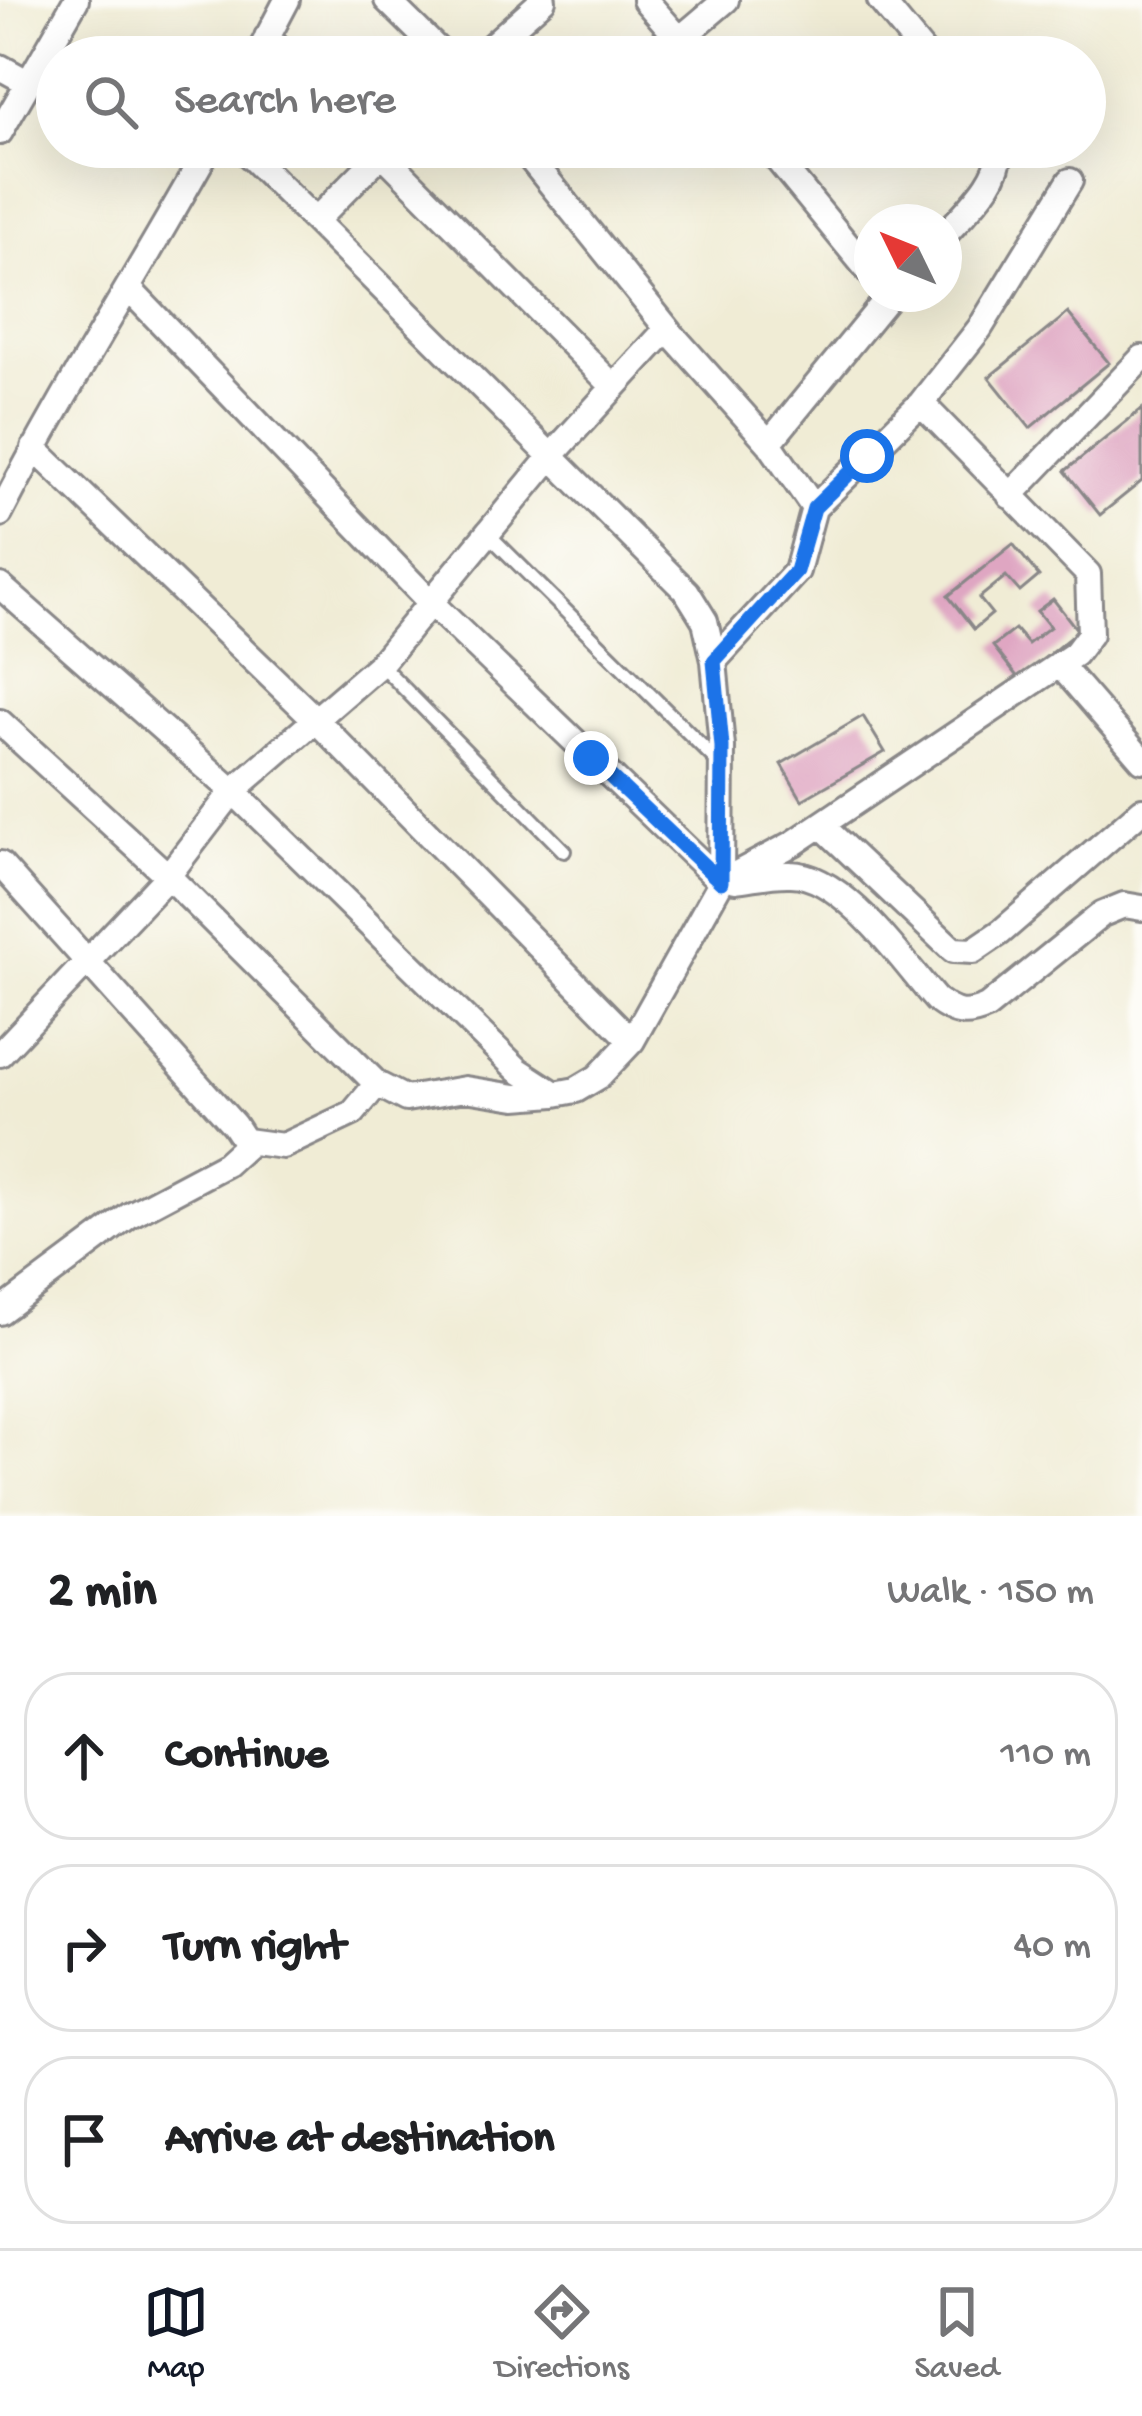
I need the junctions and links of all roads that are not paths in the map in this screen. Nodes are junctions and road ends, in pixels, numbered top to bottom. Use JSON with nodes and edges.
{"nodes":[{"id":1,"x":76,"y":0,"type":"edge"},
{"id":2,"x":287,"y":0,"type":"edge"},
{"id":3,"x":387,"y":0,"type":"edge"},
{"id":4,"x":543,"y":0,"type":"edge"},
{"id":5,"x":645,"y":0,"type":"edge"},
{"id":6,"x":726,"y":0,"type":"edge"},
{"id":7,"x":880,"y":0,"type":"edge"},
{"id":8,"x":55,"y":36,"type":"edge"},
{"id":9,"x":268,"y":36,"type":"edge"},
{"id":10,"x":424,"y":36,"type":"edge"},
{"id":11,"x":503,"y":36,"type":"edge"},
{"id":12,"x":676,"y":36,"type":"edge"},
{"id":13,"x":697,"y":36,"type":"edge"},
{"id":14,"x":910,"y":36,"type":"edge"},
{"id":15,"x":0,"y":67,"type":"edge"},
{"id":16,"x":36,"y":69,"type":"edge"},
{"id":17,"x":28,"y":83,"type":"junction"},
{"id":18,"x":0,"y":132,"type":"edge"},
{"id":19,"x":197,"y":168,"type":"edge"},
{"id":20,"x":263,"y":168,"type":"edge"},
{"id":21,"x":364,"y":168,"type":"edge"},
{"id":22,"x":401,"y":168,"type":"edge"},
{"id":23,"x":538,"y":168,"type":"edge"},
{"id":24,"x":784,"y":168,"type":"edge"},
{"id":25,"x":997,"y":168,"type":"edge"},
{"id":26,"x":1070,"y":181,"type":"dead end"},
{"id":27,"x":962,"y":214,"type":"edge"},
{"id":28,"x":316,"y":220,"type":"junction"},
{"id":29,"x":854,"y":252,"type":"edge"},
{"id":30,"x":130,"y":290,"type":"junction"},
{"id":31,"x":876,"y":312,"type":"edge"},
{"id":32,"x":670,"y":332,"type":"junction"},
{"id":33,"x":1142,"y":358,"type":"edge"},
{"id":34,"x":614,"y":387,"type":"junction"},
{"id":35,"x":921,"y":403,"type":"junction"},
{"id":36,"x":769,"y":443,"type":"junction"},
{"id":37,"x":34,"y":448,"type":"junction"},
{"id":38,"x":553,"y":454,"type":"junction"},
{"id":39,"x":1010,"y":496,"type":"junction"},
{"id":40,"x":814,"y":508,"type":"junction"},
{"id":41,"x":0,"y":514,"type":"edge"},
{"id":42,"x":487,"y":533,"type":"junction"},
{"id":43,"x":0,"y":586,"type":"edge"},
{"id":44,"x":430,"y":602,"type":"junction"},
{"id":45,"x":714,"y":661,"type":"junction"},
{"id":46,"x":380,"y":664,"type":"junction"},
{"id":47,"x":1060,"y":664,"type":"junction"},
{"id":48,"x":314,"y":718,"type":"junction"},
{"id":49,"x":0,"y":722,"type":"edge"},
{"id":50,"x":1142,"y":760,"type":"edge"},
{"id":51,"x":722,"y":766,"type":"junction"},
{"id":52,"x":233,"y":790,"type":"junction"},
{"id":53,"x":1142,"y":810,"type":"edge"},
{"id":54,"x":821,"y":825,"type":"junction"},
{"id":55,"x":564,"y":851,"type":"dead end"},
{"id":56,"x":0,"y":864,"type":"edge"},
{"id":57,"x":168,"y":876,"type":"junction"},
{"id":58,"x":721,"y":882,"type":"junction"},
{"id":59,"x":1136,"y":901,"type":"edge"},
{"id":60,"x":88,"y":959,"type":"junction"},
{"id":61,"x":632,"y":1041,"type":"junction"},
{"id":62,"x":0,"y":1054,"type":"edge"},
{"id":63,"x":377,"y":1084,"type":"junction"},
{"id":64,"x":555,"y":1094,"type":"junction"},
{"id":65,"x":246,"y":1141,"type":"junction"},
{"id":66,"x":0,"y":1312,"type":"edge"}],
"edges":[{"from":1,"to":8,"type":"street"},
{"from":2,"to":9,"type":"street"},
{"from":3,"to":10,"type":"street"},
{"from":4,"to":11,"type":"street"},
{"from":5,"to":12,"type":"street"},
{"from":6,"to":13,"type":"street"},
{"from":7,"to":14,"type":"street"},
{"from":15,"to":17,"type":"street"},
{"from":16,"to":17,"type":"street"},
{"from":17,"to":18,"type":"street"},
{"from":19,"to":30,"type":"street"},
{"from":20,"to":28,"type":"street"},
{"from":21,"to":28,"type":"street"},
{"from":22,"to":34,"type":"street"},
{"from":23,"to":32,"type":"street"},
{"from":24,"to":29,"type":"street"},
{"from":25,"to":27,"type":"street"},
{"from":26,"to":35,"type":"street"},
{"from":28,"to":38,"type":"street"},
{"from":30,"to":37,"type":"street"},
{"from":30,"to":44,"type":"street"},
{"from":31,"to":36,"type":"street"},
{"from":32,"to":34,"type":"street"},
{"from":32,"to":36,"type":"street"},
{"from":33,"to":39,"type":"street"},
{"from":34,"to":38,"type":"street"},
{"from":35,"to":39,"type":"street"},
{"from":35,"to":40,"type":"street"},
{"from":36,"to":40,"type":"street"},
{"from":37,"to":41,"type":"street"},
{"from":37,"to":48,"type":"street"},
{"from":38,"to":42,"type":"street"},
{"from":38,"to":45,"type":"street"},
{"from":39,"to":47,"type":"street"},
{"from":40,"to":45,"type":"street"},
{"from":42,"to":44,"type":"street"},
{"from":42,"to":51,"type":"lane"},
{"from":43,"to":52,"type":"street"},
{"from":44,"to":46,"type":"street"},
{"from":44,"to":58,"type":"street"},
{"from":45,"to":51,"type":"street"},
{"from":46,"to":48,"type":"street"},
{"from":46,"to":55,"type":"lane"},
{"from":47,"to":50,"type":"street"},
{"from":47,"to":54,"type":"street"},
{"from":48,"to":52,"type":"street"},
{"from":48,"to":61,"type":"street"},
{"from":49,"to":57,"type":"street"},
{"from":51,"to":58,"type":"street"},
{"from":52,"to":57,"type":"street"},
{"from":52,"to":64,"type":"street"},
{"from":53,"to":54,"type":"street"},
{"from":54,"to":58,"type":"street"},
{"from":56,"to":60,"type":"street"},
{"from":57,"to":60,"type":"street"},
{"from":57,"to":63,"type":"street"},
{"from":58,"to":59,"type":"street"},
{"from":58,"to":61,"type":"street"},
{"from":60,"to":62,"type":"street"},
{"from":60,"to":65,"type":"street"},
{"from":61,"to":64,"type":"street"},
{"from":63,"to":64,"type":"street"},
{"from":63,"to":65,"type":"street"},
{"from":65,"to":66,"type":"street"}]}
